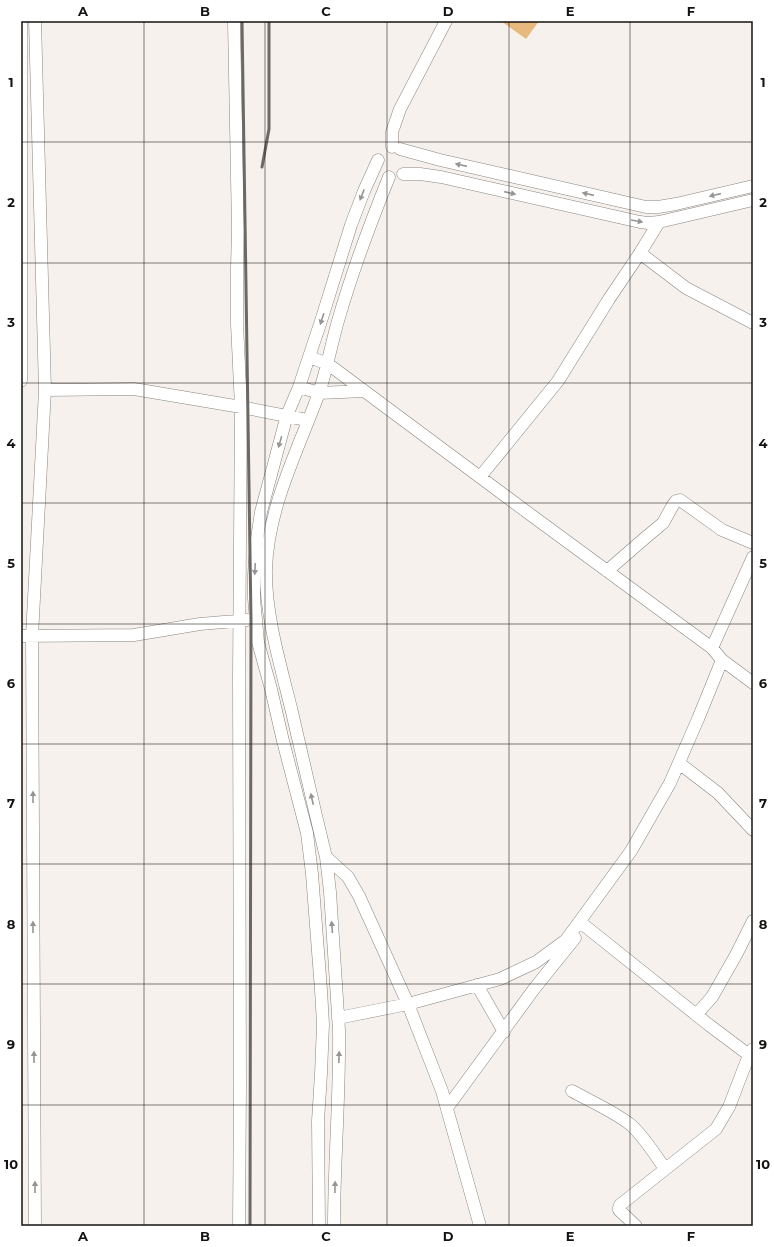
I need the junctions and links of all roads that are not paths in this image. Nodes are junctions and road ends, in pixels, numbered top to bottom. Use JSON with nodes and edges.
{"nodes":[{"id":1,"x":21,"y":21,"type":"edge"},
{"id":2,"x":35,"y":21,"type":"edge"},
{"id":3,"x":234,"y":21,"type":"edge"},
{"id":4,"x":446,"y":21,"type":"edge"},
{"id":5,"x":396,"y":148,"type":"junction"},
{"id":6,"x":378,"y":160,"type":"junction"},
{"id":7,"x":403,"y":174,"type":"junction"},
{"id":8,"x":389,"y":177,"type":"junction"},
{"id":9,"x":753,"y":186,"type":"edge"},
{"id":10,"x":753,"y":200,"type":"edge"},
{"id":11,"x":659,"y":222,"type":"junction"},
{"id":12,"x":640,"y":253,"type":"junction"},
{"id":13,"x":753,"y":323,"type":"edge"},
{"id":14,"x":309,"y":357,"type":"junction"},
{"id":15,"x":328,"y":364,"type":"junction"},
{"id":16,"x":21,"y":381,"type":"edge"},
{"id":17,"x":299,"y":387,"type":"junction"},
{"id":18,"x":45,"y":390,"type":"junction"},
{"id":19,"x":364,"y":391,"type":"junction"},
{"id":20,"x":318,"y":393,"type":"junction"},
{"id":21,"x":241,"y":407,"type":"junction"},
{"id":22,"x":287,"y":415,"type":"junction"},
{"id":23,"x":307,"y":420,"type":"junction"},
{"id":24,"x":480,"y":477,"type":"junction"},
{"id":25,"x":753,"y":543,"type":"edge"},
{"id":26,"x":753,"y":557,"type":"edge"},
{"id":27,"x":607,"y":571,"type":"junction"},
{"id":28,"x":270,"y":618,"type":"junction"},
{"id":29,"x":256,"y":619,"type":"junction"},
{"id":30,"x":240,"y":621,"type":"junction"},
{"id":31,"x":27,"y":636,"type":"edge"},
{"id":32,"x":712,"y":648,"type":"junction"},
{"id":33,"x":722,"y":660,"type":"junction"},
{"id":34,"x":753,"y":683,"type":"edge"},
{"id":35,"x":679,"y":763,"type":"junction"},
{"id":36,"x":753,"y":830,"type":"edge"},
{"id":37,"x":326,"y":857,"type":"junction"},
{"id":38,"x":753,"y":921,"type":"edge"},
{"id":39,"x":583,"y":924,"type":"junction"},
{"id":40,"x":477,"y":985,"type":"junction"},
{"id":41,"x":408,"y":1004,"type":"junction"},
{"id":42,"x":696,"y":1015,"type":"junction"},
{"id":43,"x":338,"y":1018,"type":"junction"},
{"id":44,"x":504,"y":1032,"type":"junction"},
{"id":45,"x":752,"y":1054,"type":"edge"},
{"id":46,"x":572,"y":1091,"type":"dead end"},
{"id":47,"x":447,"y":1108,"type":"junction"},
{"id":48,"x":665,"y":1169,"type":"junction"},
{"id":49,"x":35,"y":1226,"type":"edge"},
{"id":50,"x":239,"y":1226,"type":"edge"},
{"id":51,"x":319,"y":1226,"type":"edge"},
{"id":52,"x":334,"y":1226,"type":"edge"},
{"id":53,"x":480,"y":1226,"type":"edge"},
{"id":54,"x":636,"y":1226,"type":"edge"}],
"edges":[{"from":1,"to":16,"type":"street"},
{"from":2,"to":18,"type":"street"},
{"from":3,"to":21,"type":"street"},
{"from":4,"to":5,"type":"street"},
{"from":5,"to":6,"type":"street"},
{"from":5,"to":7,"type":"street"},
{"from":9,"to":5,"type":"street","one_way":true},
{"from":6,"to":8,"type":"street"},
{"from":6,"to":14,"type":"street","one_way":true},
{"from":7,"to":8,"type":"street"},
{"from":7,"to":11,"type":"street","one_way":true},
{"from":8,"to":15,"type":"street"},
{"from":10,"to":11,"type":"street"},
{"from":11,"to":12,"type":"street"},
{"from":12,"to":13,"type":"street"},
{"from":12,"to":24,"type":"street"},
{"from":14,"to":15,"type":"street"},
{"from":14,"to":17,"type":"street"},
{"from":15,"to":19,"type":"street"},
{"from":15,"to":20,"type":"street"},
{"from":17,"to":20,"type":"street"},
{"from":17,"to":22,"type":"street"},
{"from":18,"to":21,"type":"street"},
{"from":18,"to":31,"type":"street"},
{"from":19,"to":20,"type":"street"},
{"from":19,"to":24,"type":"street"},
{"from":20,"to":23,"type":"street"},
{"from":21,"to":22,"type":"street"},
{"from":21,"to":30,"type":"street"},
{"from":22,"to":23,"type":"street"},
{"from":22,"to":29,"type":"street","one_way":true},
{"from":23,"to":28,"type":"street"},
{"from":24,"to":27,"type":"street"},
{"from":25,"to":27,"type":"street"},
{"from":26,"to":32,"type":"street"},
{"from":27,"to":32,"type":"street"},
{"from":28,"to":29,"type":"street"},
{"from":37,"to":28,"type":"street","one_way":true},
{"from":29,"to":30,"type":"street"},
{"from":29,"to":51,"type":"street"},
{"from":30,"to":31,"type":"street"},
{"from":30,"to":50,"type":"street"},
{"from":49,"to":31,"type":"street","one_way":true},
{"from":32,"to":33,"type":"street"},
{"from":33,"to":34,"type":"street"},
{"from":33,"to":35,"type":"street"},
{"from":35,"to":36,"type":"street"},
{"from":35,"to":39,"type":"street"},
{"from":37,"to":41,"type":"street"},
{"from":43,"to":37,"type":"street","one_way":true},
{"from":38,"to":42,"type":"street"},
{"from":39,"to":40,"type":"street"},
{"from":39,"to":42,"type":"street"},
{"from":39,"to":44,"type":"street"},
{"from":40,"to":41,"type":"street"},
{"from":40,"to":44,"type":"street"},
{"from":41,"to":43,"type":"street"},
{"from":41,"to":47,"type":"street"},
{"from":42,"to":45,"type":"street"},
{"from":52,"to":43,"type":"street","one_way":true},
{"from":44,"to":47,"type":"street"},
{"from":45,"to":48,"type":"street"},
{"from":46,"to":48,"type":"street"},
{"from":47,"to":53,"type":"street"},
{"from":48,"to":54,"type":"street"}]}
